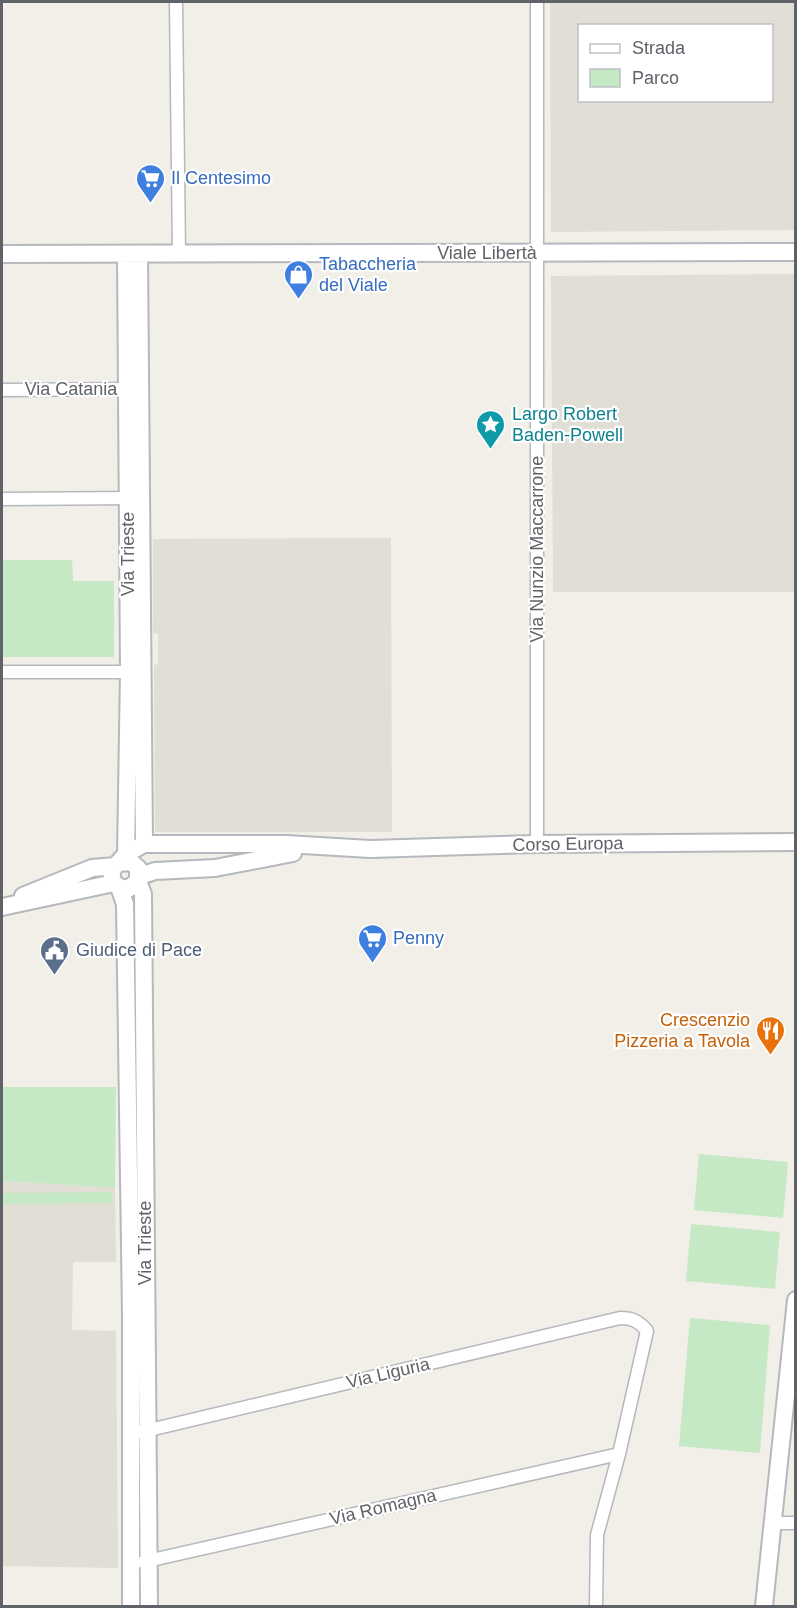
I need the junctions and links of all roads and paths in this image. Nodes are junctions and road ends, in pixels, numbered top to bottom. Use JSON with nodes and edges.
{"nodes":[{"id":1,"x":176,"y":2,"type":"edge"},
{"id":2,"x":537,"y":2,"type":"edge"},
{"id":3,"x":795,"y":252,"type":"edge"},
{"id":4,"x":537,"y":253,"type":"junction"},
{"id":5,"x":2,"y":254,"type":"edge"},
{"id":6,"x":133,"y":254,"type":"junction"},
{"id":7,"x":179,"y":254,"type":"junction"},
{"id":8,"x":134,"y":389,"type":"junction"},
{"id":9,"x":2,"y":390,"type":"edge"},
{"id":10,"x":134,"y":499,"type":"junction"},
{"id":11,"x":2,"y":500,"type":"edge"},
{"id":12,"x":2,"y":672,"type":"edge"},
{"id":13,"x":135,"y":672,"type":"junction"},
{"id":14,"x":795,"y":842,"type":"edge"},
{"id":15,"x":144,"y":844,"type":"junction"},
{"id":16,"x":179,"y":844,"type":"junction"},
{"id":17,"x":537,"y":844,"type":"junction"},
{"id":18,"x":341,"y":848,"type":"junction"},
{"id":19,"x":120,"y":861,"type":"junction"},
{"id":20,"x":182,"y":870,"type":"junction"},
{"id":21,"x":139,"y":878,"type":"junction"},
{"id":22,"x":117,"y":885,"type":"junction"},
{"id":23,"x":2,"y":907,"type":"edge"},
{"id":24,"x":795,"y":1300,"type":"edge"},
{"id":25,"x":139,"y":1432,"type":"junction"},
{"id":26,"x":619,"y":1454,"type":"junction"},
{"id":27,"x":773,"y":1523,"type":"junction"},
{"id":28,"x":795,"y":1523,"type":"edge"},
{"id":29,"x":139,"y":1563,"type":"junction"},
{"id":30,"x":131,"y":1606,"type":"edge"},
{"id":31,"x":148,"y":1606,"type":"edge"},
{"id":32,"x":596,"y":1606,"type":"edge"},
{"id":33,"x":764,"y":1606,"type":"edge"}],
"edges":[{"from":1,"to":7,"type":"street"},
{"from":2,"to":4,"type":"street","name":"Via Nunzio Maccarrone"},
{"from":3,"to":4,"type":"street","name":"Viale Libertà"},
{"from":4,"to":7,"type":"street","name":"Viale Libertà"},
{"from":4,"to":17,"type":"street","name":"Via Nunzio Maccarrone"},
{"from":5,"to":6,"type":"street","name":"Viale Libertà"},
{"from":6,"to":7,"type":"street","name":"Viale Libertà"},
{"from":6,"to":8,"type":"street","name":"Via Trieste"},
{"from":8,"to":9,"type":"street","name":"Via Catania"},
{"from":8,"to":10,"type":"street","name":"Via Trieste"},
{"from":10,"to":11,"type":"street"},
{"from":10,"to":13,"type":"street","name":"Via Trieste"},
{"from":12,"to":13,"type":"street"},
{"from":13,"to":15,"type":"street","name":"Via Trieste"},
{"from":13,"to":19,"type":"street","name":"Via Trieste"},
{"from":14,"to":17,"type":"street","name":"Corso Europa"},
{"from":15,"to":16,"type":"street"},
{"from":15,"to":19,"type":"street"},
{"from":16,"to":18,"type":"street"},
{"from":16,"to":20,"type":"street"},
{"from":17,"to":18,"type":"street","name":"Corso Europa"},
{"from":18,"to":20,"type":"street"},
{"from":19,"to":21,"type":"street"},
{"from":19,"to":22,"type":"street"},
{"from":19,"to":23,"type":"street"},
{"from":20,"to":21,"type":"street"},
{"from":21,"to":22,"type":"street"},
{"from":21,"to":25,"type":"street","name":"Via Trieste"},
{"from":22,"to":23,"type":"street"},
{"from":22,"to":25,"type":"street","name":"Via Trieste"},
{"from":24,"to":27,"type":"street"},
{"from":25,"to":26,"type":"street","name":"Via Liguria"},
{"from":25,"to":29,"type":"street","name":"Via Trieste"},
{"from":26,"to":29,"type":"street","name":"Via Romagna"},
{"from":26,"to":32,"type":"street"},
{"from":27,"to":28,"type":"street"},
{"from":27,"to":33,"type":"street"},
{"from":29,"to":30,"type":"street","name":"Via Trieste"},
{"from":29,"to":31,"type":"street","name":"Via Trieste"}]}
